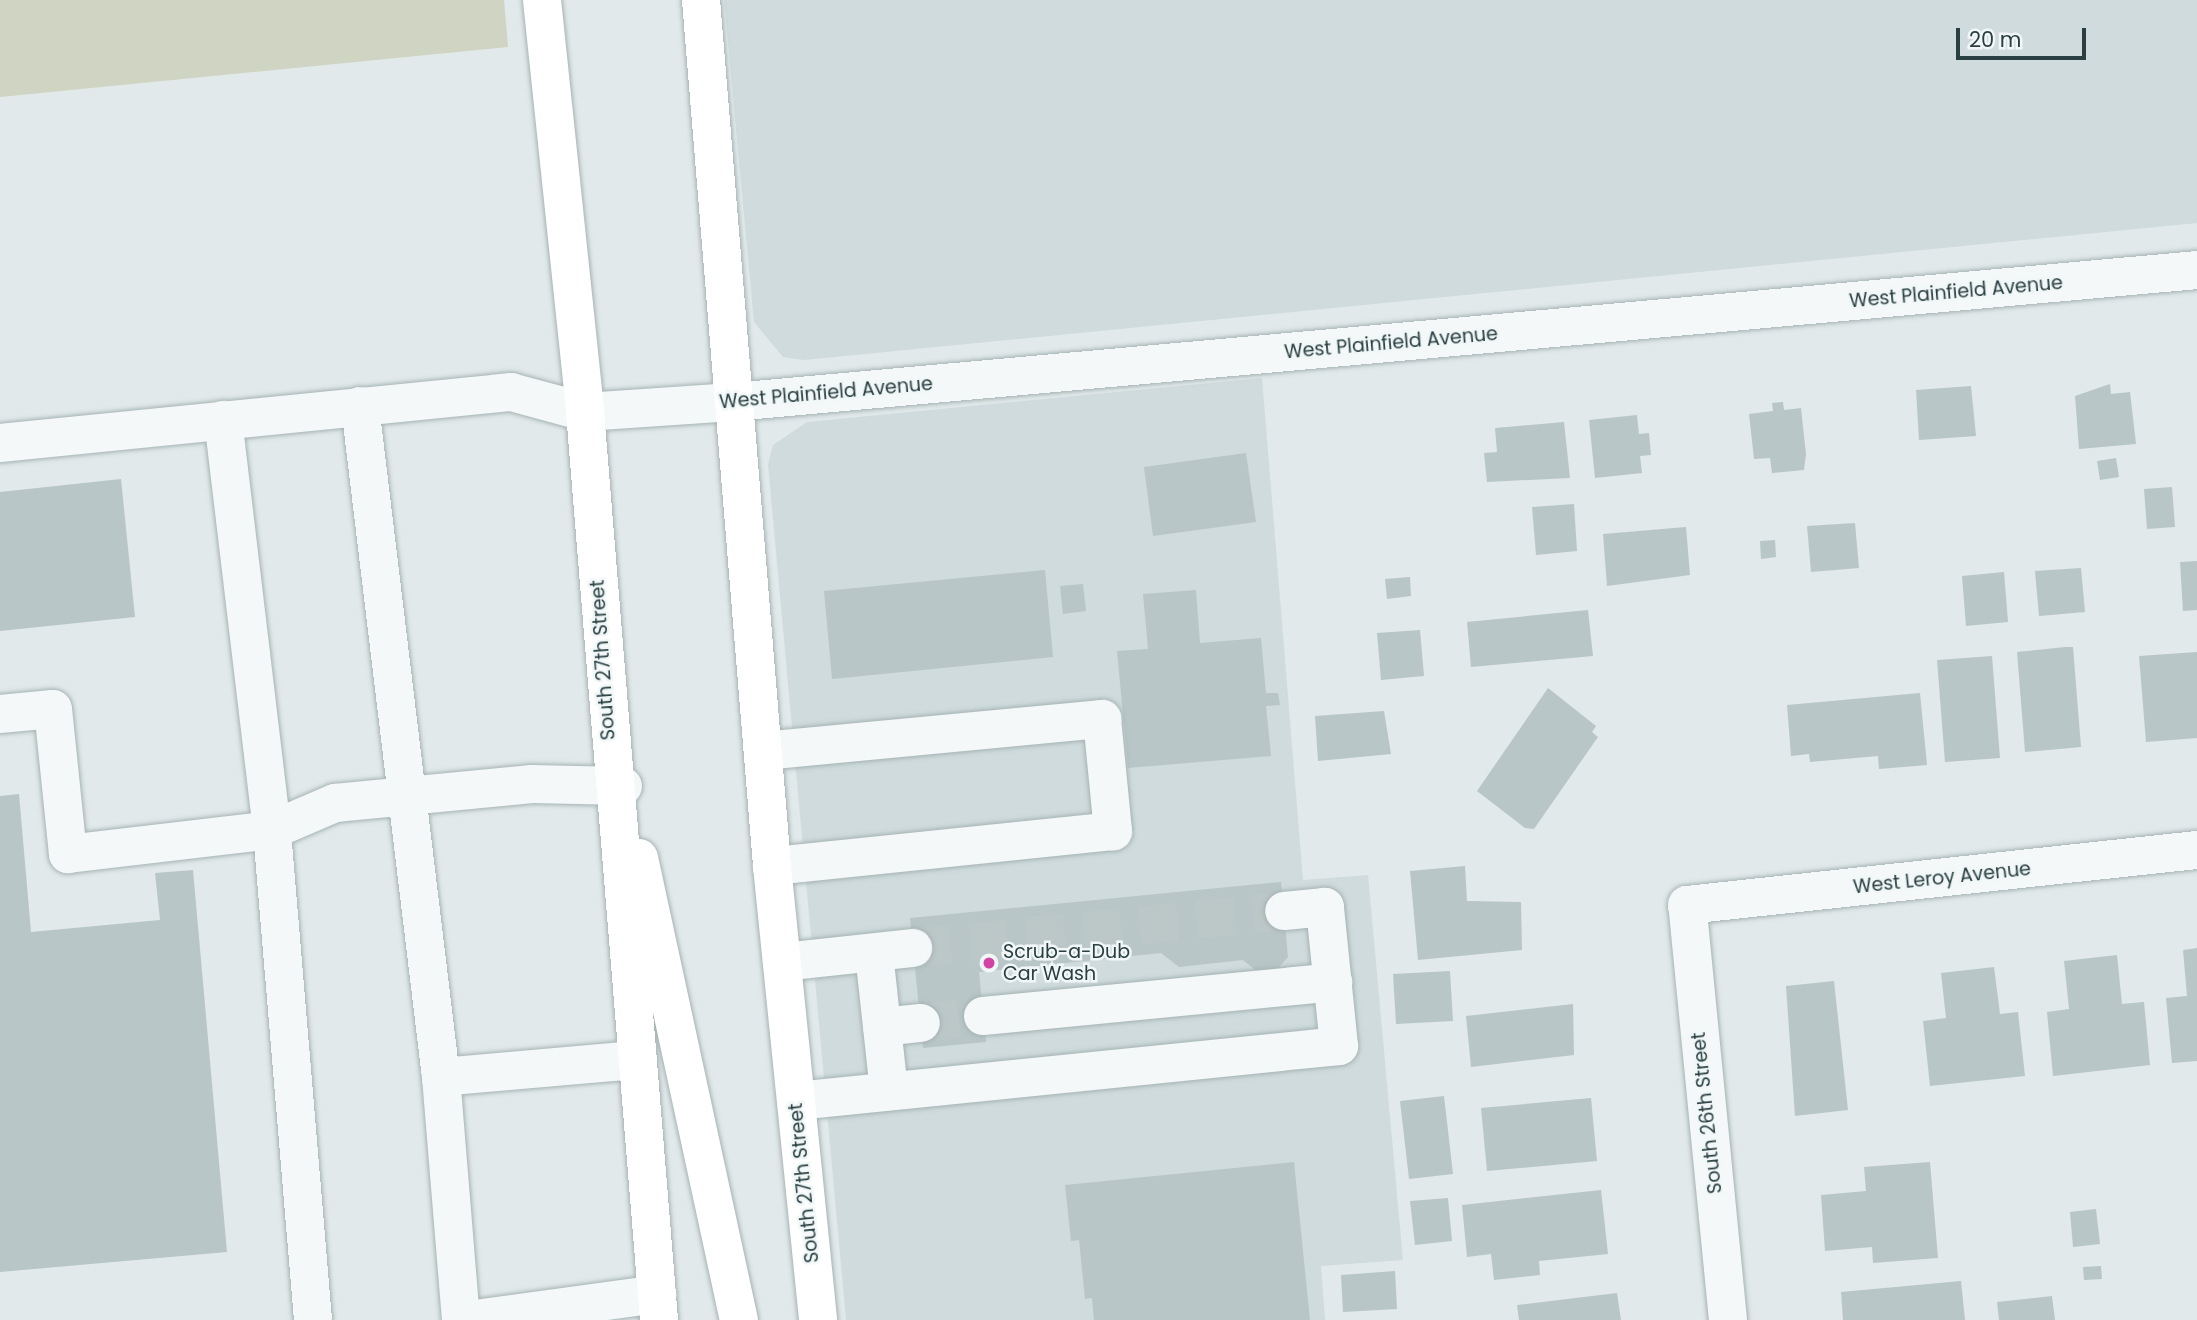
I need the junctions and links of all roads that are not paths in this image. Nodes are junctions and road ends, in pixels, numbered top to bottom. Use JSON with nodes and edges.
{"nodes":[{"id":1,"x":542,"y":0,"type":"edge"},
{"id":2,"x":701,"y":0,"type":"edge"},
{"id":3,"x":2197,"y":270,"type":"edge"},
{"id":4,"x":733,"y":402,"type":"junction"},
{"id":5,"x":360,"y":406,"type":"junction"},
{"id":6,"x":585,"y":412,"type":"junction"},
{"id":7,"x":223,"y":420,"type":"junction"},
{"id":8,"x":0,"y":443,"type":"edge"},
{"id":9,"x":0,"y":714,"type":"edge"},
{"id":10,"x":763,"y":751,"type":"junction"},
{"id":11,"x":618,"y":787,"type":"junction"},
{"id":12,"x":403,"y":796,"type":"junction"},
{"id":13,"x":272,"y":830,"type":"junction"},
{"id":14,"x":2197,"y":850,"type":"edge"},
{"id":15,"x":772,"y":866,"type":"junction"},
{"id":16,"x":1686,"y":905,"type":"joint"},
{"id":17,"x":1284,"y":911,"type":"tunnel mouth"},
{"id":18,"x":914,"y":948,"type":"tunnel mouth"},
{"id":19,"x":874,"y":953,"type":"junction"},
{"id":20,"x":782,"y":962,"type":"junction"},
{"id":21,"x":1333,"y":982,"type":"junction"},
{"id":22,"x":984,"y":1016,"type":"tunnel mouth"},
{"id":23,"x":921,"y":1023,"type":"tunnel mouth"},
{"id":24,"x":882,"y":1027,"type":"junction"},
{"id":25,"x":636,"y":1060,"type":"junction"},
{"id":26,"x":441,"y":1077,"type":"junction"},
{"id":27,"x":889,"y":1091,"type":"junction"},
{"id":28,"x":796,"y":1101,"type":"junction"},
{"id":29,"x":658,"y":1307,"type":"edge"},
{"id":30,"x":313,"y":1320,"type":"edge"},
{"id":31,"x":461,"y":1320,"type":"edge"},
{"id":32,"x":468,"y":1320,"type":"edge"},
{"id":33,"x":739,"y":1320,"type":"edge"},
{"id":34,"x":818,"y":1320,"type":"edge"},
{"id":35,"x":1728,"y":1320,"type":"edge"}],
"edges":[{"from":1,"to":6,"type":"main road","name":"South 27th Street"},
{"from":2,"to":4,"type":"main road","name":"South 27th Street"},
{"from":3,"to":4,"type":"street","name":"West Plainfield Avenue"},
{"from":4,"to":6,"type":"street","name":"West Plainfield Avenue"},
{"from":4,"to":10,"type":"main road","name":"South 27th Street"},
{"from":5,"to":6,"type":"street","name":"West Plainfield Avenue"},
{"from":5,"to":7,"type":"street","name":"West Plainfield Avenue"},
{"from":5,"to":12,"type":"street"},
{"from":6,"to":11,"type":"main road","name":"South 27th Street"},
{"from":7,"to":8,"type":"street","name":"West Plainfield Avenue"},
{"from":7,"to":13,"type":"street"},
{"from":9,"to":13,"type":"street"},
{"from":10,"to":15,"type":"main road","name":"South 27th Street"},
{"from":10,"to":15,"type":"street"},
{"from":11,"to":12,"type":"street"},
{"from":11,"to":25,"type":"main road"},
{"from":11,"to":33,"type":"main road"},
{"from":12,"to":13,"type":"street"},
{"from":12,"to":26,"type":"street"},
{"from":13,"to":30,"type":"street"},
{"from":14,"to":16,"type":"street","name":"West Leroy Avenue"},
{"from":15,"to":20,"type":"main road","name":"South 27th Street"},
{"from":16,"to":35,"type":"street","name":"South 26th Street"},
{"from":17,"to":21,"type":"street"},
{"from":18,"to":19,"type":"street"},
{"from":19,"to":20,"type":"street"},
{"from":19,"to":24,"type":"street"},
{"from":20,"to":28,"type":"main road","name":"South 27th Street"},
{"from":21,"to":22,"type":"street"},
{"from":21,"to":27,"type":"street"},
{"from":23,"to":24,"type":"street"},
{"from":24,"to":27,"type":"street"},
{"from":25,"to":26,"type":"street"},
{"from":25,"to":29,"type":"main road"},
{"from":26,"to":31,"type":"street"},
{"from":27,"to":28,"type":"street"},
{"from":28,"to":34,"type":"main road","name":"South 27th Street"},
{"from":29,"to":32,"type":"street"}]}
